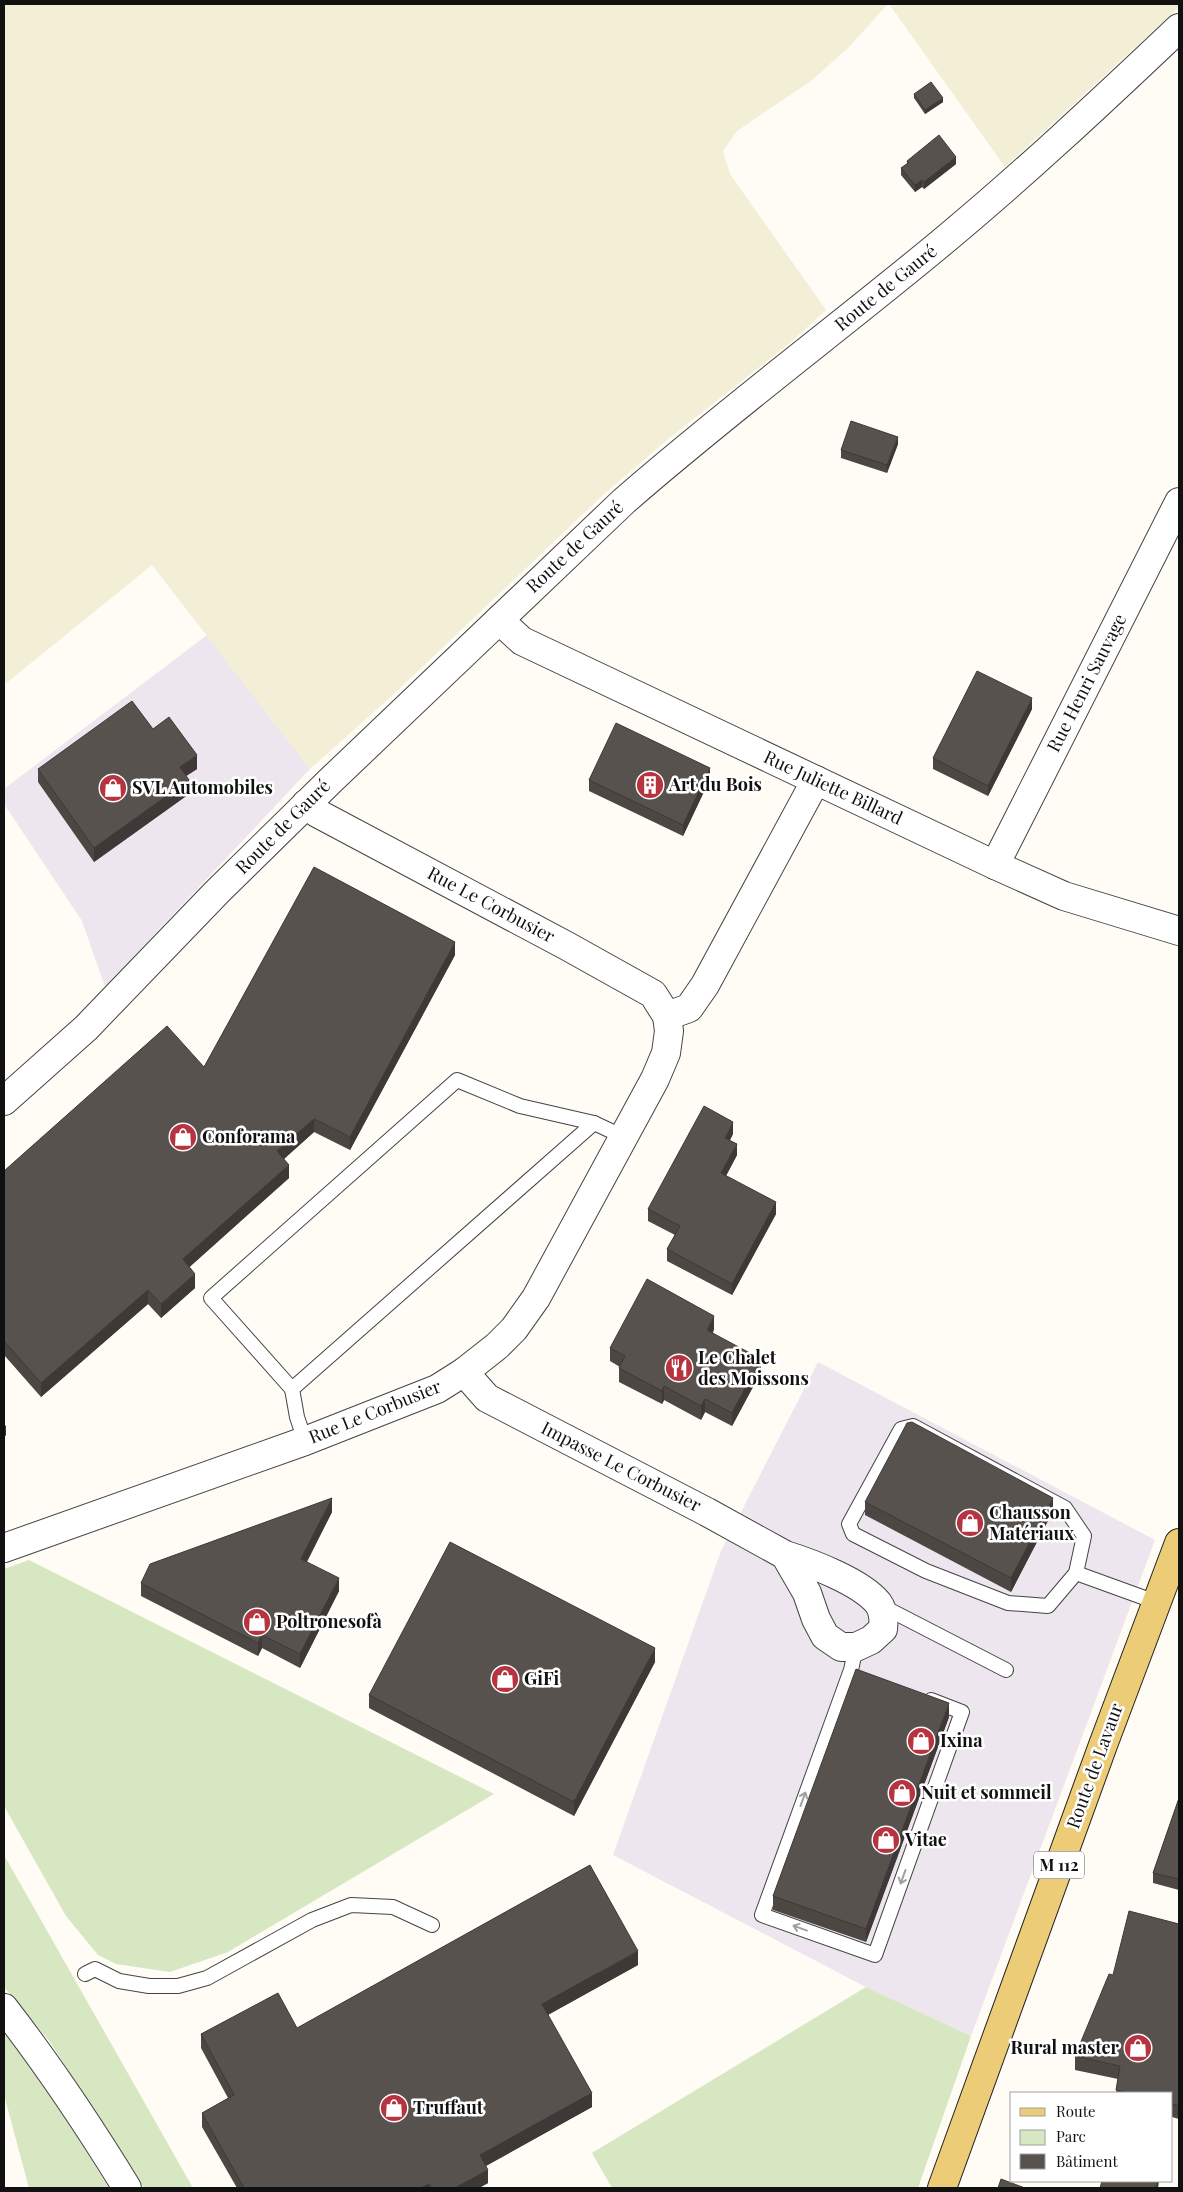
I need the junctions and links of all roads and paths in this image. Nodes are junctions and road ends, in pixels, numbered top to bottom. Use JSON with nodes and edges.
{"nodes":[{"id":1,"x":1179,"y":28,"type":"edge"},
{"id":2,"x":1179,"y":502,"type":"edge"},
{"id":3,"x":499,"y":620,"type":"junction"},
{"id":4,"x":816,"y":780,"type":"junction"},
{"id":5,"x":306,"y":804,"type":"junction"},
{"id":6,"x":995,"y":865,"type":"junction"},
{"id":7,"x":1179,"y":931,"type":"edge"},
{"id":8,"x":667,"y":1016,"type":"junction"},
{"id":9,"x":4,"y":1101,"type":"edge"},
{"id":10,"x":594,"y":1123,"type":"junction"},
{"id":11,"x":624,"y":1137,"type":"junction"},
{"id":12,"x":464,"y":1372,"type":"junction"},
{"id":13,"x":292,"y":1389,"type":"junction"},
{"id":14,"x":305,"y":1441,"type":"junction"},
{"id":15,"x":1179,"y":1543,"type":"edge"},
{"id":16,"x":4,"y":1548,"type":"edge"},
{"id":17,"x":785,"y":1555,"type":"junction"},
{"id":18,"x":1076,"y":1573,"type":"junction"},
{"id":19,"x":1156,"y":1602,"type":"junction"},
{"id":20,"x":879,"y":1604,"type":"junction"},
{"id":21,"x":856,"y":1664,"type":"junction"},
{"id":22,"x":1006,"y":1670,"type":"dead end"},
{"id":23,"x":916,"y":1694,"type":"edge"},
{"id":24,"x":432,"y":1925,"type":"dead end"},
{"id":25,"x":85,"y":1974,"type":"dead end"},
{"id":26,"x":4,"y":2008,"type":"edge"},
{"id":27,"x":127,"y":2188,"type":"edge"},
{"id":28,"x":942,"y":2188,"type":"edge"}],
"edges":[{"from":1,"to":3,"type":"street","name":"Route de Gauré"},
{"from":2,"to":6,"type":"street","name":"Rue Henri Sauvage"},
{"from":3,"to":4,"type":"street","name":"Rue Juliette Billard"},
{"from":3,"to":5,"type":"street","name":"Route de Gauré"},
{"from":4,"to":6,"type":"street","name":"Rue Juliette Billard"},
{"from":4,"to":8,"type":"street"},
{"from":5,"to":8,"type":"street","name":"Rue Le Corbusier"},
{"from":5,"to":9,"type":"street","name":"Route de Gauré"},
{"from":6,"to":7,"type":"street","name":"Rue Juliette Billard"},
{"from":8,"to":11,"type":"street","name":"Rue Le Corbusier"},
{"from":10,"to":11,"type":"lane"},
{"from":10,"to":13,"type":"lane"},
{"from":10,"to":13,"type":"lane"},
{"from":11,"to":12,"type":"street","name":"Rue Le Corbusier"},
{"from":12,"to":14,"type":"street","name":"Rue Le Corbusier"},
{"from":12,"to":17,"type":"street","name":"Impasse Le Corbusier"},
{"from":13,"to":14,"type":"lane"},
{"from":14,"to":16,"type":"street","name":"Rue Le Corbusier"},
{"from":15,"to":19,"type":"main road","name":"Route de Lavaur","number":"M 112"},
{"from":17,"to":20,"type":"street","name":"Impasse Le Corbusier"},
{"from":17,"to":21,"type":"street"},
{"from":18,"to":18,"type":"lane"},
{"from":18,"to":19,"type":"lane"},
{"from":19,"to":28,"type":"main road","name":"Route de Lavaur","number":"M 112"},
{"from":20,"to":21,"type":"street"},
{"from":20,"to":22,"type":"lane"},
{"from":23,"to":21,"type":"lane","one_way":true},
{"from":24,"to":25,"type":"lane"},
{"from":26,"to":27,"type":"street"}]}
